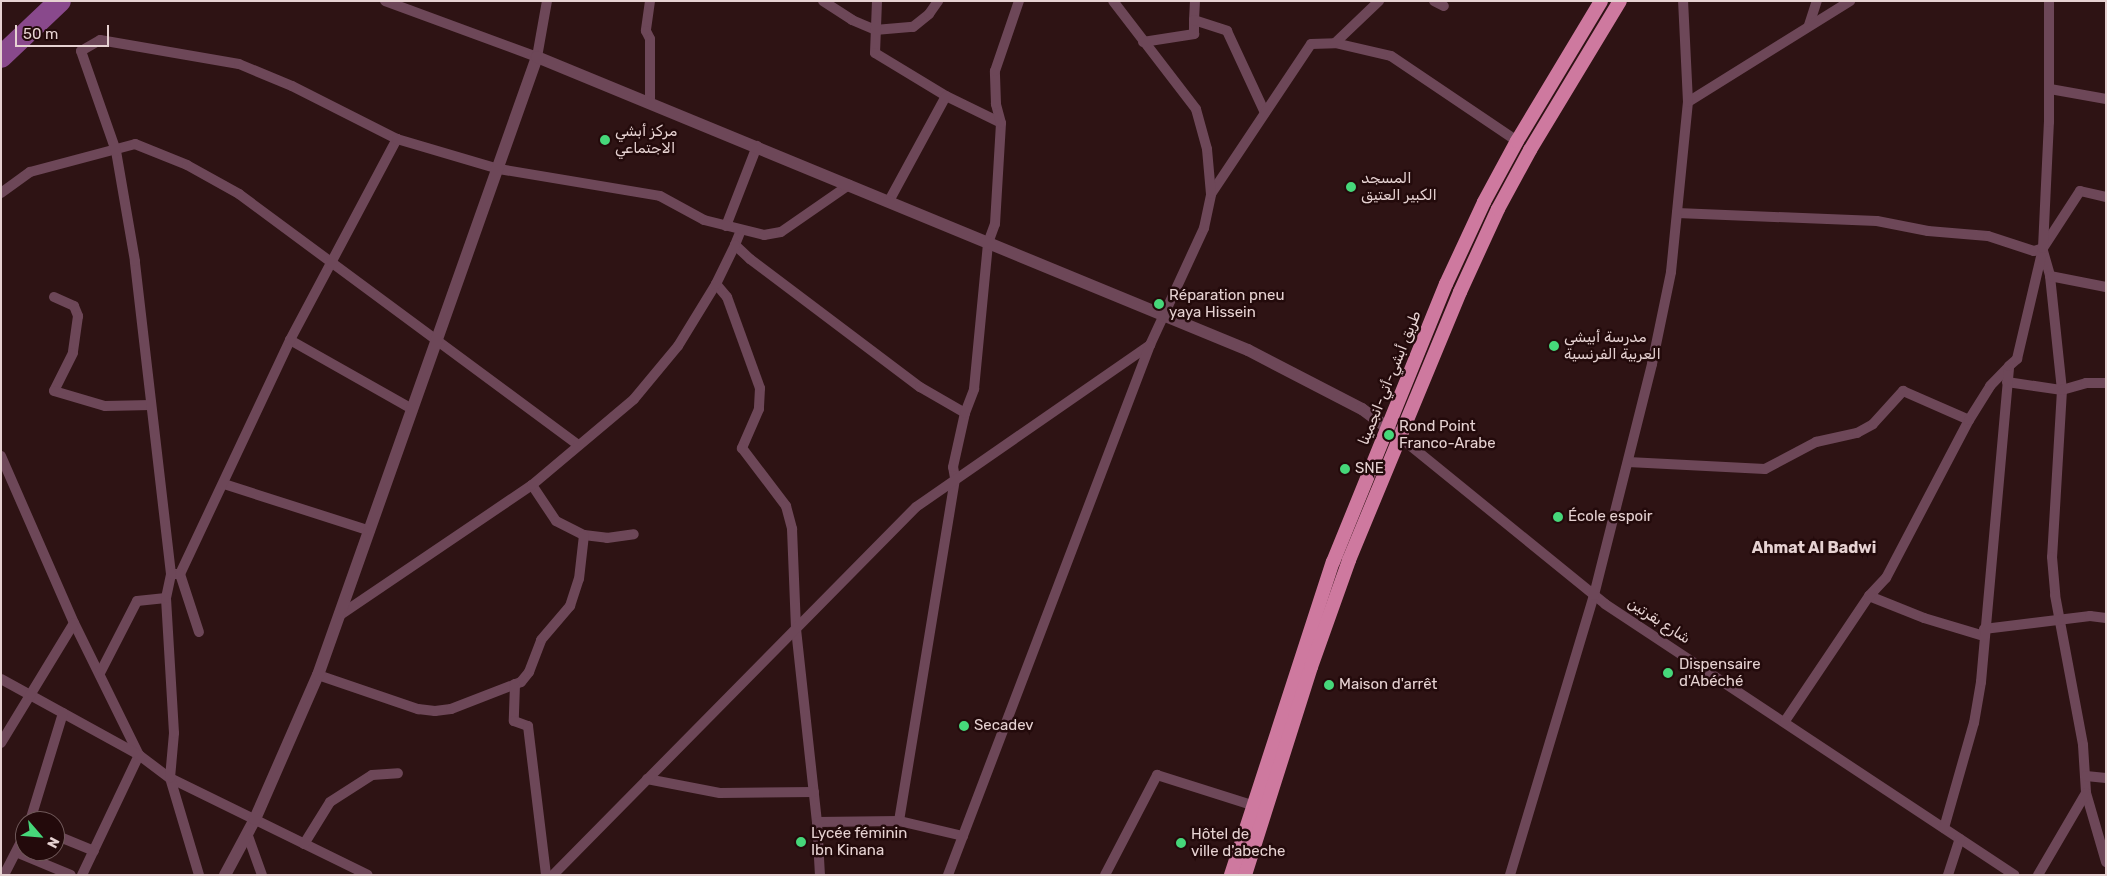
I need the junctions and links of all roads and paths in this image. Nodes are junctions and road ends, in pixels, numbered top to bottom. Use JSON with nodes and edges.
{"nodes":[{"id":1,"x":385,"y":1,"type":"edge"},
{"id":2,"x":547,"y":1,"type":"edge"},
{"id":3,"x":650,"y":1,"type":"edge"},
{"id":4,"x":823,"y":1,"type":"edge"},
{"id":5,"x":877,"y":1,"type":"edge"},
{"id":6,"x":938,"y":1,"type":"edge"},
{"id":7,"x":1019,"y":1,"type":"edge"},
{"id":8,"x":1113,"y":1,"type":"edge"},
{"id":9,"x":1196,"y":1,"type":"edge"},
{"id":10,"x":1379,"y":1,"type":"edge"},
{"id":11,"x":1434,"y":1,"type":"edge"},
{"id":12,"x":1601,"y":1,"type":"edge"},
{"id":13,"x":1620,"y":1,"type":"edge"},
{"id":14,"x":1683,"y":1,"type":"edge"},
{"id":15,"x":1816,"y":1,"type":"edge"},
{"id":16,"x":1850,"y":1,"type":"edge"},
{"id":17,"x":2049,"y":1,"type":"edge"},
{"id":18,"x":1444,"y":6,"type":"dead end"},
{"id":19,"x":1194,"y":20,"type":"junction"},
{"id":20,"x":1809,"y":25,"type":"junction"},
{"id":21,"x":875,"y":30,"type":"junction"},
{"id":22,"x":1143,"y":42,"type":"junction"},
{"id":23,"x":1335,"y":43,"type":"junction"},
{"id":24,"x":537,"y":57,"type":"junction"},
{"id":25,"x":2050,"y":89,"type":"junction"},
{"id":26,"x":946,"y":96,"type":"junction"},
{"id":27,"x":2106,"y":99,"type":"edge"},
{"id":28,"x":1688,"y":102,"type":"junction"},
{"id":29,"x":650,"y":103,"type":"junction"},
{"id":30,"x":1265,"y":113,"type":"junction"},
{"id":31,"x":1001,"y":123,"type":"junction"},
{"id":32,"x":397,"y":139,"type":"junction"},
{"id":33,"x":1517,"y":141,"type":"junction"},
{"id":34,"x":757,"y":146,"type":"junction"},
{"id":35,"x":116,"y":151,"type":"junction"},
{"id":36,"x":498,"y":169,"type":"junction"},
{"id":37,"x":849,"y":186,"type":"junction"},
{"id":38,"x":1,"y":194,"type":"edge"},
{"id":39,"x":1211,"y":194,"type":"junction"},
{"id":40,"x":2106,"y":198,"type":"edge"},
{"id":41,"x":889,"y":201,"type":"junction"},
{"id":42,"x":1678,"y":213,"type":"junction"},
{"id":43,"x":726,"y":226,"type":"junction"},
{"id":44,"x":741,"y":230,"type":"junction"},
{"id":45,"x":988,"y":243,"type":"junction"},
{"id":46,"x":735,"y":245,"type":"junction"},
{"id":47,"x":2043,"y":248,"type":"junction"},
{"id":48,"x":330,"y":262,"type":"junction"},
{"id":49,"x":2050,"y":276,"type":"junction"},
{"id":50,"x":716,"y":284,"type":"junction"},
{"id":51,"x":2106,"y":287,"type":"edge"},
{"id":52,"x":54,"y":297,"type":"dead end"},
{"id":53,"x":1166,"y":316,"type":"junction"},
{"id":54,"x":437,"y":339,"type":"junction"},
{"id":55,"x":290,"y":340,"type":"junction"},
{"id":56,"x":1150,"y":345,"type":"junction"},
{"id":57,"x":2009,"y":366,"type":"junction"},
{"id":58,"x":2007,"y":382,"type":"junction"},
{"id":59,"x":2105,"y":382,"type":"edge"},
{"id":60,"x":2062,"y":390,"type":"junction"},
{"id":61,"x":151,"y":405,"type":"junction"},
{"id":62,"x":412,"y":409,"type":"junction"},
{"id":63,"x":964,"y":413,"type":"junction"},
{"id":64,"x":1969,"y":420,"type":"junction"},
{"id":65,"x":1388,"y":426,"type":"junction"},
{"id":66,"x":1401,"y":438,"type":"junction"},
{"id":67,"x":578,"y":445,"type":"junction"},
{"id":68,"x":1,"y":456,"type":"edge"},
{"id":69,"x":1628,"y":462,"type":"junction"},
{"id":70,"x":955,"y":478,"type":"junction"},
{"id":71,"x":224,"y":484,"type":"junction"},
{"id":72,"x":532,"y":485,"type":"junction"},
{"id":73,"x":370,"y":530,"type":"junction"},
{"id":74,"x":634,"y":534,"type":"dead end"},
{"id":75,"x":584,"y":535,"type":"junction"},
{"id":76,"x":175,"y":574,"type":"junction"},
{"id":77,"x":1594,"y":595,"type":"junction"},
{"id":78,"x":1869,"y":596,"type":"junction"},
{"id":79,"x":166,"y":598,"type":"junction"},
{"id":80,"x":340,"y":615,"type":"junction"},
{"id":81,"x":2106,"y":618,"type":"edge"},
{"id":82,"x":2060,"y":621,"type":"junction"},
{"id":83,"x":74,"y":623,"type":"junction"},
{"id":84,"x":796,"y":629,"type":"junction"},
{"id":85,"x":199,"y":632,"type":"dead end"},
{"id":86,"x":1984,"y":632,"type":"junction"},
{"id":87,"x":1304,"y":665,"type":"junction"},
{"id":88,"x":100,"y":673,"type":"junction"},
{"id":89,"x":318,"y":675,"type":"junction"},
{"id":90,"x":1,"y":679,"type":"edge"},
{"id":91,"x":515,"y":684,"type":"junction"},
{"id":92,"x":32,"y":696,"type":"junction"},
{"id":93,"x":63,"y":713,"type":"junction"},
{"id":94,"x":1785,"y":721,"type":"junction"},
{"id":95,"x":1,"y":743,"type":"edge"},
{"id":96,"x":138,"y":755,"type":"junction"},
{"id":97,"x":398,"y":773,"type":"dead end"},
{"id":98,"x":2086,"y":776,"type":"junction"},
{"id":99,"x":170,"y":778,"type":"junction"},
{"id":100,"x":2106,"y":778,"type":"edge"},
{"id":101,"x":647,"y":779,"type":"junction"},
{"id":102,"x":814,"y":792,"type":"junction"},
{"id":103,"x":2086,"y":794,"type":"junction"},
{"id":104,"x":1259,"y":808,"type":"junction"},
{"id":105,"x":33,"y":811,"type":"edge"},
{"id":106,"x":256,"y":819,"type":"junction"},
{"id":107,"x":899,"y":821,"type":"junction"},
{"id":108,"x":817,"y":822,"type":"junction"},
{"id":109,"x":1944,"y":828,"type":"junction"},
{"id":110,"x":248,"y":836,"type":"junction"},
{"id":111,"x":963,"y":836,"type":"junction"},
{"id":112,"x":65,"y":839,"type":"edge"},
{"id":113,"x":1960,"y":839,"type":"junction"},
{"id":114,"x":304,"y":844,"type":"junction"},
{"id":115,"x":94,"y":851,"type":"junction"},
{"id":116,"x":1245,"y":855,"type":"junction"},
{"id":117,"x":15,"y":857,"type":"edge"},
{"id":118,"x":39,"y":861,"type":"edge"},
{"id":119,"x":2106,"y":862,"type":"edge"},
{"id":120,"x":4,"y":875,"type":"edge"},
{"id":121,"x":71,"y":875,"type":"edge"},
{"id":122,"x":82,"y":875,"type":"edge"},
{"id":123,"x":199,"y":875,"type":"edge"},
{"id":124,"x":225,"y":875,"type":"edge"},
{"id":125,"x":262,"y":875,"type":"edge"},
{"id":126,"x":368,"y":875,"type":"edge"},
{"id":127,"x":546,"y":875,"type":"edge"},
{"id":128,"x":554,"y":875,"type":"edge"},
{"id":129,"x":820,"y":875,"type":"edge"},
{"id":130,"x":948,"y":875,"type":"edge"},
{"id":131,"x":1105,"y":875,"type":"edge"},
{"id":132,"x":1231,"y":875,"type":"edge"},
{"id":133,"x":1245,"y":875,"type":"edge"},
{"id":134,"x":1510,"y":875,"type":"edge"},
{"id":135,"x":1948,"y":875,"type":"edge"},
{"id":136,"x":2015,"y":875,"type":"edge"},
{"id":137,"x":2038,"y":875,"type":"edge"}],
"edges":[{"from":1,"to":24,"type":"street"},
{"from":2,"to":24,"type":"street"},
{"from":3,"to":29,"type":"street"},
{"from":4,"to":21,"type":"street"},
{"from":5,"to":21,"type":"street"},
{"from":6,"to":21,"type":"street"},
{"from":7,"to":31,"type":"street"},
{"from":8,"to":22,"type":"street"},
{"from":9,"to":19,"type":"street"},
{"from":10,"to":23,"type":"street"},
{"from":11,"to":18,"type":"street"},
{"from":12,"to":33,"type":"highway","name":"طريق أبشي-أتي-انجمينا"},
{"from":13,"to":66,"type":"highway"},
{"from":14,"to":28,"type":"street"},
{"from":15,"to":20,"type":"street"},
{"from":16,"to":20,"type":"street"},
{"from":17,"to":25,"type":"street"},
{"from":19,"to":22,"type":"street"},
{"from":19,"to":30,"type":"street"},
{"from":20,"to":28,"type":"street"},
{"from":21,"to":26,"type":"street"},
{"from":22,"to":39,"type":"street"},
{"from":23,"to":30,"type":"street"},
{"from":23,"to":33,"type":"street"},
{"from":24,"to":29,"type":"street"},
{"from":24,"to":36,"type":"street"},
{"from":25,"to":27,"type":"street"},
{"from":25,"to":47,"type":"street"},
{"from":26,"to":31,"type":"street"},
{"from":26,"to":41,"type":"street"},
{"from":28,"to":42,"type":"street"},
{"from":29,"to":34,"type":"street"},
{"from":30,"to":39,"type":"street"},
{"from":31,"to":45,"type":"street"},
{"from":32,"to":35,"type":"street"},
{"from":32,"to":36,"type":"street"},
{"from":32,"to":48,"type":"street"},
{"from":33,"to":65,"type":"highway","name":"طريق أبشي-أتي-انجمينا"},
{"from":34,"to":37,"type":"street"},
{"from":34,"to":43,"type":"street"},
{"from":35,"to":38,"type":"street"},
{"from":35,"to":48,"type":"street"},
{"from":35,"to":61,"type":"street"},
{"from":36,"to":43,"type":"street"},
{"from":36,"to":54,"type":"street"},
{"from":37,"to":41,"type":"street"},
{"from":37,"to":44,"type":"street"},
{"from":39,"to":53,"type":"street"},
{"from":40,"to":47,"type":"street"},
{"from":41,"to":45,"type":"street"},
{"from":42,"to":47,"type":"street"},
{"from":42,"to":69,"type":"street"},
{"from":43,"to":44,"type":"street"},
{"from":44,"to":46,"type":"street"},
{"from":45,"to":53,"type":"street"},
{"from":45,"to":63,"type":"street"},
{"from":46,"to":50,"type":"street"},
{"from":46,"to":63,"type":"street"},
{"from":47,"to":49,"type":"street"},
{"from":47,"to":57,"type":"street"},
{"from":48,"to":54,"type":"street"},
{"from":48,"to":55,"type":"street"},
{"from":49,"to":51,"type":"street"},
{"from":49,"to":60,"type":"street"},
{"from":50,"to":67,"type":"street"},
{"from":50,"to":84,"type":"street"},
{"from":52,"to":61,"type":"street"},
{"from":53,"to":56,"type":"street"},
{"from":53,"to":65,"type":"street"},
{"from":54,"to":62,"type":"street"},
{"from":54,"to":67,"type":"street"},
{"from":55,"to":62,"type":"street"},
{"from":55,"to":71,"type":"street"},
{"from":56,"to":70,"type":"street"},
{"from":56,"to":111,"type":"street"},
{"from":57,"to":58,"type":"street"},
{"from":57,"to":64,"type":"street"},
{"from":58,"to":60,"type":"street"},
{"from":58,"to":86,"type":"street"},
{"from":59,"to":60,"type":"street"},
{"from":60,"to":82,"type":"street"},
{"from":61,"to":76,"type":"street"},
{"from":62,"to":73,"type":"street"},
{"from":63,"to":70,"type":"street"},
{"from":64,"to":69,"type":"street"},
{"from":64,"to":78,"type":"street"},
{"from":65,"to":66,"type":"street"},
{"from":65,"to":87,"type":"highway","name":"طريق أبشي-أتي-انجمينا"},
{"from":66,"to":77,"type":"street","name":"شارع بقرتين"},
{"from":66,"to":87,"type":"highway"},
{"from":67,"to":72,"type":"street"},
{"from":68,"to":83,"type":"street"},
{"from":69,"to":77,"type":"street"},
{"from":70,"to":84,"type":"street"},
{"from":70,"to":107,"type":"street"},
{"from":71,"to":73,"type":"street"},
{"from":71,"to":76,"type":"street"},
{"from":72,"to":75,"type":"street"},
{"from":72,"to":80,"type":"street"},
{"from":73,"to":80,"type":"street"},
{"from":74,"to":75,"type":"street"},
{"from":75,"to":91,"type":"street"},
{"from":76,"to":79,"type":"street"},
{"from":76,"to":85,"type":"street"},
{"from":77,"to":94,"type":"street","name":"شارع بقرتين"},
{"from":77,"to":134,"type":"street"},
{"from":78,"to":86,"type":"street"},
{"from":78,"to":94,"type":"street"},
{"from":79,"to":88,"type":"street"},
{"from":79,"to":99,"type":"street"},
{"from":80,"to":89,"type":"street"},
{"from":81,"to":82,"type":"street"},
{"from":82,"to":86,"type":"street"},
{"from":82,"to":98,"type":"street"},
{"from":83,"to":88,"type":"street"},
{"from":83,"to":92,"type":"street"},
{"from":84,"to":101,"type":"street"},
{"from":84,"to":102,"type":"street"},
{"from":86,"to":109,"type":"street"},
{"from":87,"to":104,"type":"highway"},
{"from":88,"to":96,"type":"street"},
{"from":89,"to":91,"type":"street"},
{"from":89,"to":106,"type":"street"},
{"from":90,"to":92,"type":"street"},
{"from":91,"to":127,"type":"street"},
{"from":92,"to":93,"type":"street"},
{"from":92,"to":95,"type":"street"},
{"from":93,"to":96,"type":"street"},
{"from":93,"to":105,"type":"street"},
{"from":94,"to":109,"type":"street","name":"شارع بقرتين"},
{"from":96,"to":99,"type":"street"},
{"from":96,"to":115,"type":"street"},
{"from":97,"to":114,"type":"street"},
{"from":98,"to":100,"type":"street"},
{"from":98,"to":103,"type":"street"},
{"from":99,"to":106,"type":"street"},
{"from":99,"to":123,"type":"street"},
{"from":101,"to":102,"type":"street"},
{"from":101,"to":128,"type":"street"},
{"from":102,"to":108,"type":"street"},
{"from":103,"to":119,"type":"street"},
{"from":103,"to":137,"type":"street"},
{"from":104,"to":116,"type":"highway"},
{"from":104,"to":131,"type":"street"},
{"from":106,"to":110,"type":"street"},
{"from":106,"to":114,"type":"street"},
{"from":107,"to":108,"type":"street"},
{"from":107,"to":111,"type":"street"},
{"from":108,"to":129,"type":"street"},
{"from":109,"to":113,"type":"street","name":"شارع بقرتين"},
{"from":110,"to":124,"type":"street"},
{"from":110,"to":125,"type":"street"},
{"from":111,"to":130,"type":"street"},
{"from":112,"to":115,"type":"street"},
{"from":113,"to":135,"type":"street"},
{"from":113,"to":136,"type":"street","name":"شارع بقرتين"},
{"from":114,"to":126,"type":"street"},
{"from":115,"to":122,"type":"street"},
{"from":116,"to":132,"type":"highway"},
{"from":116,"to":133,"type":"highway"},
{"from":117,"to":120,"type":"street"},
{"from":118,"to":121,"type":"street"}]}
